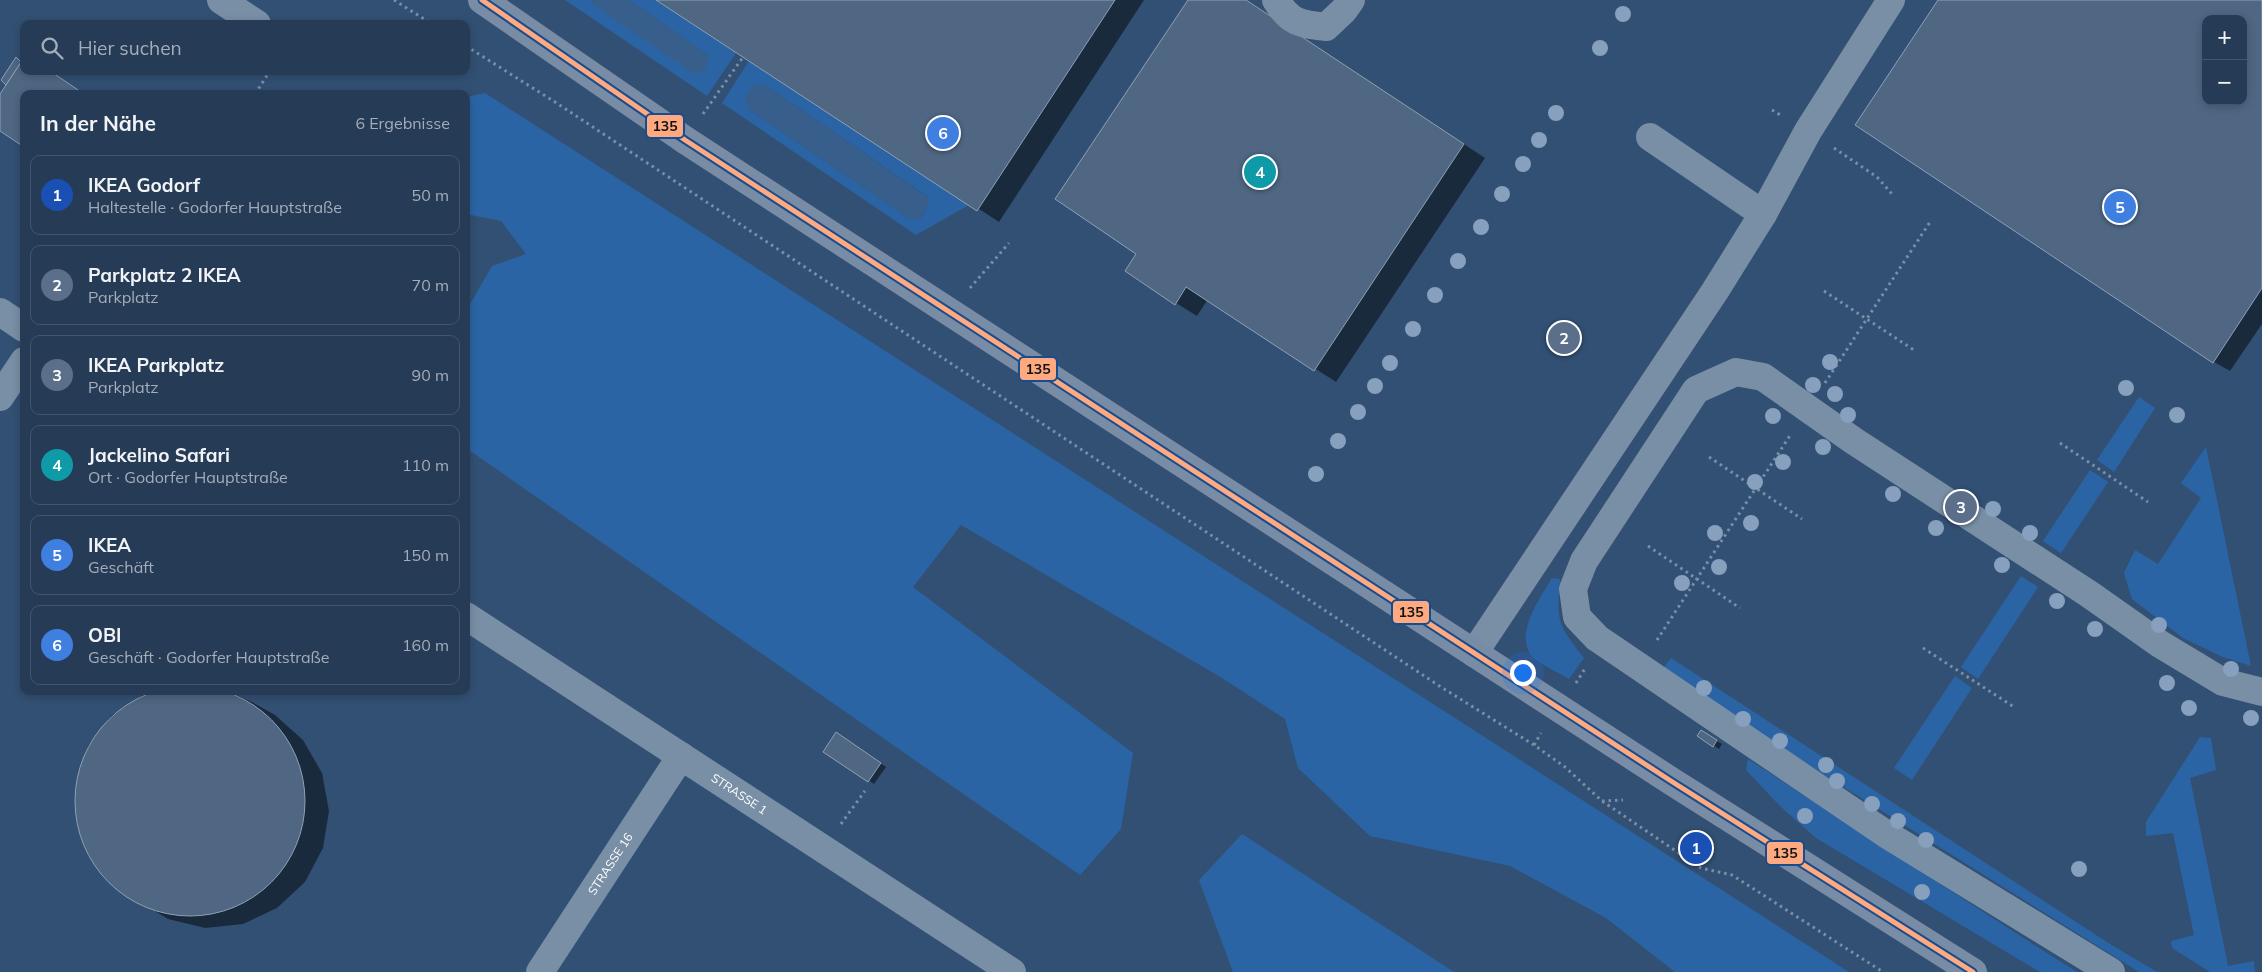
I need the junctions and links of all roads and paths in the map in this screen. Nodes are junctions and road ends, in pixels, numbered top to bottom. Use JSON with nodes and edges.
{"nodes":[{"id":1,"x":221,"y":0,"type":"edge"},
{"id":2,"x":394,"y":0,"type":"edge"},
{"id":3,"x":482,"y":0,"type":"edge"},
{"id":4,"x":1276,"y":0,"type":"edge"},
{"id":5,"x":1351,"y":0,"type":"edge"},
{"id":6,"x":1891,"y":0,"type":"edge"},
{"id":7,"x":251,"y":20,"type":"edge"},
{"id":8,"x":426,"y":20,"type":"edge"},
{"id":9,"x":470,"y":49,"type":"edge"},
{"id":10,"x":743,"y":57,"type":"dead end"},
{"id":11,"x":267,"y":75,"type":"edge"},
{"id":12,"x":258,"y":90,"type":"edge"},
{"id":13,"x":1650,"y":137,"type":"dead end"},
{"id":14,"x":685,"y":140,"type":"junction"},
{"id":15,"x":1763,"y":214,"type":"junction"},
{"id":16,"x":1009,"y":243,"type":"dead end"},
{"id":17,"x":1824,"y":291,"type":"dead end"},
{"id":18,"x":0,"y":312,"type":"edge"},
{"id":19,"x":954,"y":314,"type":"junction"},
{"id":20,"x":20,"y":325,"type":"edge"},
{"id":21,"x":1914,"y":350,"type":"dead end"},
{"id":22,"x":20,"y":367,"type":"edge"},
{"id":23,"x":0,"y":397,"type":"edge"},
{"id":24,"x":2060,"y":443,"type":"dead end"},
{"id":25,"x":1709,"y":457,"type":"dead end"},
{"id":26,"x":2148,"y":502,"type":"dead end"},
{"id":27,"x":1802,"y":519,"type":"dead end"},
{"id":28,"x":1648,"y":546,"type":"dead end"},
{"id":29,"x":1697,"y":579,"type":"junction"},
{"id":30,"x":1740,"y":608,"type":"dead end"},
{"id":31,"x":470,"y":619,"type":"edge"},
{"id":32,"x":1922,"y":648,"type":"dead end"},
{"id":33,"x":1474,"y":653,"type":"junction"},
{"id":34,"x":1588,"y":664,"type":"dead end"},
{"id":35,"x":1640,"y":666,"type":"junction"},
{"id":36,"x":2262,"y":692,"type":"edge"},
{"id":37,"x":1559,"y":707,"type":"junction"},
{"id":38,"x":2014,"y":707,"type":"dead end"},
{"id":39,"x":681,"y":756,"type":"junction"},
{"id":40,"x":865,"y":791,"type":"dead end"},
{"id":41,"x":1623,"y":800,"type":"dead end"},
{"id":42,"x":1602,"y":802,"type":"junction"},
{"id":43,"x":1696,"y":848,"type":"dead end"},
{"id":44,"x":823,"y":849,"type":"junction"},
{"id":45,"x":1702,"y":868,"type":"junction"},
{"id":46,"x":540,"y":972,"type":"edge"},
{"id":47,"x":1012,"y":972,"type":"edge"},
{"id":48,"x":1883,"y":972,"type":"edge"},
{"id":49,"x":1973,"y":972,"type":"edge"},
{"id":50,"x":2112,"y":972,"type":"edge"}],
"edges":[{"from":1,"to":7,"type":"lane"},
{"from":2,"to":8,"type":"path"},
{"from":3,"to":14,"type":"main road"},
{"from":4,"to":5,"type":"lane"},
{"from":6,"to":15,"type":"lane"},
{"from":9,"to":42,"type":"path"},
{"from":10,"to":14,"type":"path"},
{"from":11,"to":12,"type":"path"},
{"from":13,"to":15,"type":"lane"},
{"from":14,"to":19,"type":"main road"},
{"from":15,"to":33,"type":"lane"},
{"from":16,"to":19,"type":"path"},
{"from":17,"to":21,"type":"path"},
{"from":18,"to":20,"type":"lane"},
{"from":19,"to":33,"type":"main road"},
{"from":22,"to":23,"type":"lane"},
{"from":24,"to":26,"type":"path"},
{"from":25,"to":27,"type":"path"},
{"from":28,"to":29,"type":"path"},
{"from":29,"to":30,"type":"path"},
{"from":29,"to":35,"type":"path"},
{"from":31,"to":39,"type":"lane","name":"STRASSE 1"},
{"from":32,"to":38,"type":"path"},
{"from":33,"to":37,"type":"main road"},
{"from":34,"to":37,"type":"path"},
{"from":35,"to":36,"type":"lane"},
{"from":35,"to":50,"type":"lane"},
{"from":37,"to":49,"type":"main road"},
{"from":39,"to":44,"type":"lane","name":"STRASSE 1"},
{"from":39,"to":46,"type":"lane","name":"STRASSE 16"},
{"from":40,"to":44,"type":"path"},
{"from":41,"to":42,"type":"path"},
{"from":42,"to":45,"type":"path"},
{"from":43,"to":45,"type":"path"},
{"from":44,"to":47,"type":"lane","name":"STRASSE 1"},
{"from":45,"to":48,"type":"path"}]}
